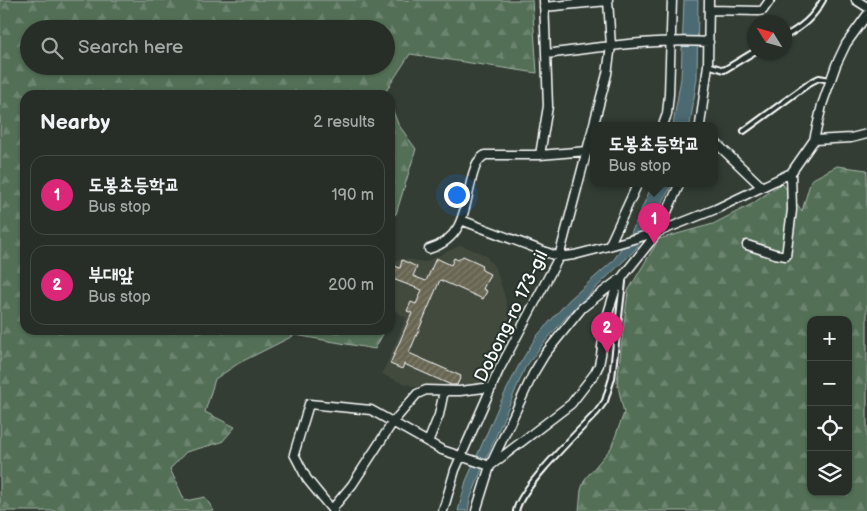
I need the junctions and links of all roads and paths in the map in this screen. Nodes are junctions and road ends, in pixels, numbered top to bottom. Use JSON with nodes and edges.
{"nodes":[{"id":1,"x":608,"y":0,"type":"edge"},
{"id":2,"x":672,"y":0,"type":"edge"},
{"id":3,"x":709,"y":0,"type":"edge"},
{"id":4,"x":770,"y":0,"type":"edge"},
{"id":5,"x":822,"y":0,"type":"edge"},
{"id":6,"x":856,"y":0,"type":"edge"},
{"id":7,"x":544,"y":3,"type":"edge"},
{"id":8,"x":867,"y":8,"type":"edge"},
{"id":9,"x":709,"y":10,"type":"junction"},
{"id":10,"x":867,"y":16,"type":"edge"},
{"id":11,"x":792,"y":32,"type":"edge"},
{"id":12,"x":674,"y":41,"type":"junction"},
{"id":13,"x":707,"y":42,"type":"junction"},
{"id":14,"x":611,"y":46,"type":"junction"},
{"id":15,"x":547,"y":54,"type":"junction"},
{"id":16,"x":747,"y":56,"type":"edge"},
{"id":17,"x":708,"y":64,"type":"junction"},
{"id":18,"x":830,"y":80,"type":"junction"},
{"id":19,"x":597,"y":122,"type":"edge"},
{"id":20,"x":665,"y":122,"type":"edge"},
{"id":21,"x":700,"y":122,"type":"edge"},
{"id":22,"x":744,"y":131,"type":"dead end"},
{"id":23,"x":867,"y":134,"type":"edge"},
{"id":24,"x":814,"y":140,"type":"junction"},
{"id":25,"x":718,"y":145,"type":"edge"},
{"id":26,"x":590,"y":150,"type":"edge"},
{"id":27,"x":590,"y":153,"type":"edge"},
{"id":28,"x":540,"y":155,"type":"junction"},
{"id":29,"x":791,"y":173,"type":"junction"},
{"id":30,"x":636,"y":187,"type":"edge"},
{"id":31,"x":678,"y":187,"type":"edge"},
{"id":32,"x":762,"y":187,"type":"junction"},
{"id":33,"x":462,"y":220,"type":"junction"},
{"id":34,"x":656,"y":232,"type":"junction"},
{"id":35,"x":612,"y":245,"type":"junction"},
{"id":36,"x":747,"y":245,"type":"dead end"},
{"id":37,"x":429,"y":249,"type":"dead end"},
{"id":38,"x":559,"y":257,"type":"junction"},
{"id":39,"x":623,"y":276,"type":"junction"},
{"id":40,"x":492,"y":387,"type":"junction"},
{"id":41,"x":444,"y":391,"type":"junction"},
{"id":42,"x":393,"y":422,"type":"junction"},
{"id":43,"x":428,"y":442,"type":"junction"},
{"id":44,"x":462,"y":458,"type":"junction"},
{"id":45,"x":489,"y":466,"type":"junction"},
{"id":46,"x":333,"y":510,"type":"edge"},
{"id":47,"x":443,"y":511,"type":"edge"},
{"id":48,"x":476,"y":511,"type":"edge"},
{"id":49,"x":516,"y":511,"type":"edge"}],
"edges":[{"from":1,"to":7,"type":"street","name":"Dobong-ro 173-gil"},
{"from":1,"to":14,"type":"street","name":"Dobong-ro 173-gil"},
{"from":2,"to":12,"type":"street"},
{"from":3,"to":9,"type":"street"},
{"from":4,"to":9,"type":"street"},
{"from":5,"to":11,"type":"lane"},
{"from":6,"to":8,"type":"street"},
{"from":7,"to":15,"type":"street"},
{"from":9,"to":13,"type":"street"},
{"from":10,"to":18,"type":"street"},
{"from":12,"to":13,"type":"street"},
{"from":12,"to":14,"type":"street"},
{"from":12,"to":20,"type":"street"},
{"from":13,"to":17,"type":"street"},
{"from":14,"to":15,"type":"street"},
{"from":14,"to":19,"type":"street","name":"Dobong-ro 173-gil"},
{"from":15,"to":28,"type":"street"},
{"from":16,"to":17,"type":"lane"},
{"from":17,"to":21,"type":"street"},
{"from":18,"to":22,"type":"lane"},
{"from":18,"to":24,"type":"street"},
{"from":23,"to":24,"type":"street"},
{"from":24,"to":29,"type":"street"},
{"from":25,"to":32,"type":"street"},
{"from":26,"to":28,"type":"street"},
{"from":27,"to":38,"type":"street","name":"Dobong-ro 173-gil"},
{"from":28,"to":33,"type":"street"},
{"from":29,"to":32,"type":"street"},
{"from":29,"to":36,"type":"street"},
{"from":30,"to":35,"type":"street"},
{"from":31,"to":34,"type":"street"},
{"from":32,"to":34,"type":"street"},
{"from":33,"to":37,"type":"street"},
{"from":33,"to":38,"type":"street"},
{"from":34,"to":35,"type":"street"},
{"from":34,"to":39,"type":"street"},
{"from":35,"to":38,"type":"street"},
{"from":38,"to":40,"type":"street","name":"Dobong-ro 173-gil"},
{"from":39,"to":45,"type":"street"},
{"from":39,"to":45,"type":"street"},
{"from":39,"to":49,"type":"lane"},
{"from":40,"to":41,"type":"street"},
{"from":40,"to":44,"type":"street","name":"Dobong-ro 173-gil"},
{"from":41,"to":42,"type":"street"},
{"from":41,"to":43,"type":"street"},
{"from":42,"to":43,"type":"street"},
{"from":42,"to":46,"type":"street"},
{"from":42,"to":46,"type":"street"},
{"from":43,"to":44,"type":"street"},
{"from":44,"to":45,"type":"street"},
{"from":44,"to":47,"type":"street","name":"Dobong-ro 173-gil"},
{"from":45,"to":48,"type":"street"}]}
